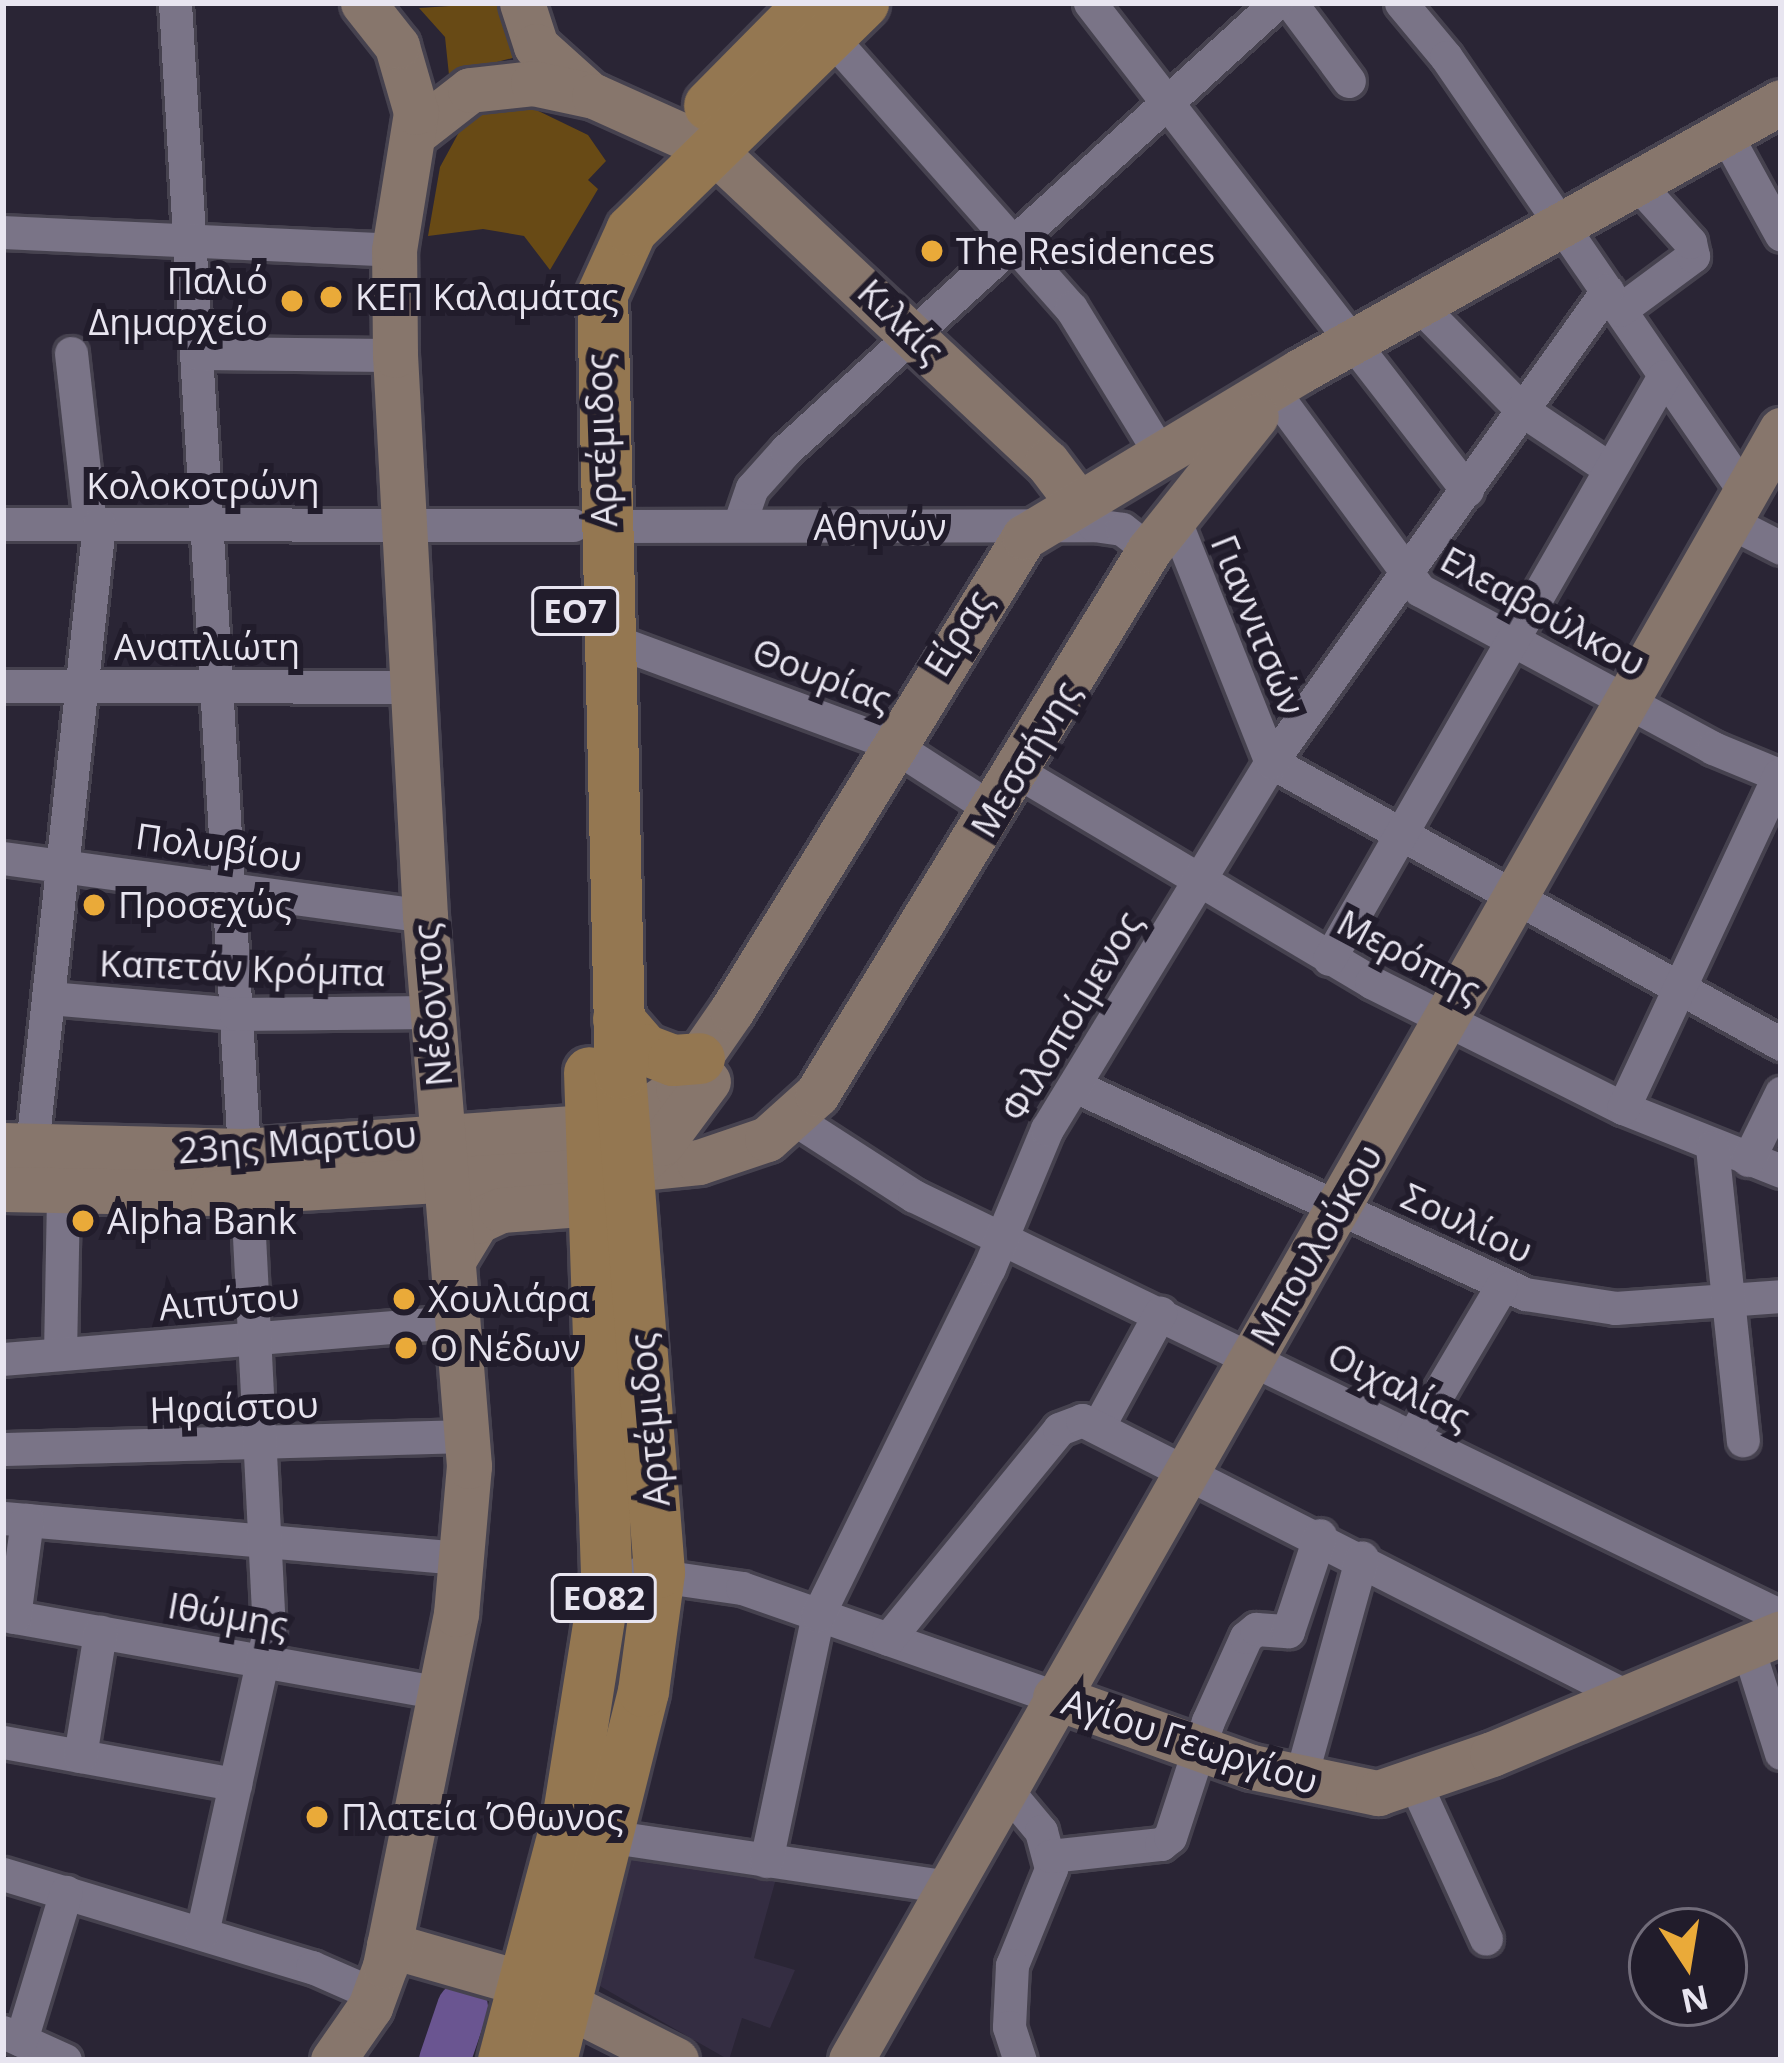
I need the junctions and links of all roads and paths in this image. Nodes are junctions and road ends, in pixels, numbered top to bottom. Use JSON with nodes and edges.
{"nodes":[{"id":1,"x":175,"y":3,"type":"edge"},
{"id":2,"x":363,"y":3,"type":"edge"},
{"id":3,"x":522,"y":3,"type":"edge"},
{"id":4,"x":1090,"y":3,"type":"edge"},
{"id":5,"x":1276,"y":3,"type":"edge"},
{"id":6,"x":1291,"y":3,"type":"edge"},
{"id":7,"x":1416,"y":8,"type":"edge"},
{"id":8,"x":834,"y":14,"type":"edge"},
{"id":9,"x":1349,"y":81,"type":"dead end"},
{"id":10,"x":594,"y":96,"type":"junction"},
{"id":11,"x":1781,"y":102,"type":"edge"},
{"id":12,"x":1167,"y":103,"type":"junction"},
{"id":13,"x":416,"y":132,"type":"junction"},
{"id":14,"x":1725,"y":133,"type":"junction"},
{"id":15,"x":696,"y":140,"type":"junction"},
{"id":16,"x":1636,"y":182,"type":"junction"},
{"id":17,"x":1560,"y":225,"type":"junction"},
{"id":18,"x":3,"y":232,"type":"edge"},
{"id":19,"x":1781,"y":236,"type":"edge"},
{"id":20,"x":1015,"y":241,"type":"junction"},
{"id":21,"x":190,"y":246,"type":"junction"},
{"id":22,"x":394,"y":250,"type":"junction"},
{"id":23,"x":1613,"y":301,"type":"junction"},
{"id":24,"x":1418,"y":304,"type":"junction"},
{"id":25,"x":914,"y":333,"type":"junction"},
{"id":26,"x":1352,"y":341,"type":"junction"},
{"id":27,"x":196,"y":352,"type":"junction"},
{"id":28,"x":70,"y":353,"type":"dead end"},
{"id":29,"x":394,"y":356,"type":"junction"},
{"id":30,"x":1664,"y":376,"type":"junction"},
{"id":31,"x":1288,"y":383,"type":"junction"},
{"id":32,"x":1522,"y":410,"type":"junction"},
{"id":33,"x":1779,"y":440,"type":"edge"},
{"id":34,"x":1163,"y":458,"type":"junction"},
{"id":35,"x":1607,"y":467,"type":"junction"},
{"id":36,"x":1467,"y":490,"type":"junction"},
{"id":37,"x":1078,"y":503,"type":"junction"},
{"id":38,"x":1736,"y":506,"type":"junction"},
{"id":39,"x":3,"y":524,"type":"edge"},
{"id":40,"x":94,"y":524,"type":"junction"},
{"id":41,"x":207,"y":525,"type":"junction"},
{"id":42,"x":588,"y":525,"type":"junction"},
{"id":43,"x":739,"y":525,"type":"junction"},
{"id":44,"x":1038,"y":525,"type":"junction"},
{"id":45,"x":403,"y":526,"type":"junction"},
{"id":46,"x":1161,"y":533,"type":"junction"},
{"id":47,"x":1781,"y":548,"type":"edge"},
{"id":48,"x":1405,"y":577,"type":"junction"},
{"id":49,"x":1508,"y":637,"type":"junction"},
{"id":50,"x":609,"y":639,"type":"junction"},
{"id":51,"x":3,"y":686,"type":"edge"},
{"id":52,"x":81,"y":686,"type":"junction"},
{"id":53,"x":217,"y":686,"type":"junction"},
{"id":54,"x":411,"y":687,"type":"junction"},
{"id":55,"x":1625,"y":701,"type":"junction"},
{"id":56,"x":890,"y":743,"type":"junction"},
{"id":57,"x":1270,"y":762,"type":"junction"},
{"id":58,"x":1018,"y":772,"type":"junction"},
{"id":59,"x":1780,"y":775,"type":"edge"},
{"id":60,"x":995,"y":811,"type":"junction"},
{"id":61,"x":1395,"y":836,"type":"junction"},
{"id":62,"x":3,"y":858,"type":"edge"},
{"id":63,"x":62,"y":865,"type":"junction"},
{"id":64,"x":1196,"y":880,"type":"junction"},
{"id":65,"x":229,"y":887,"type":"junction"},
{"id":66,"x":1516,"y":894,"type":"junction"},
{"id":67,"x":425,"y":916,"type":"junction"},
{"id":68,"x":1329,"y":959,"type":"junction"},
{"id":69,"x":1680,"y":984,"type":"junction"},
{"id":70,"x":49,"y":998,"type":"junction"},
{"id":71,"x":432,"y":1012,"type":"junction"},
{"id":72,"x":236,"y":1014,"type":"junction"},
{"id":73,"x":618,"y":1019,"type":"junction"},
{"id":74,"x":1446,"y":1021,"type":"junction"},
{"id":75,"x":1781,"y":1044,"type":"edge"},
{"id":76,"x":704,"y":1068,"type":"junction"},
{"id":77,"x":1075,"y":1086,"type":"junction"},
{"id":78,"x":1781,"y":1093,"type":"edge"},
{"id":79,"x":1623,"y":1108,"type":"junction"},
{"id":80,"x":796,"y":1120,"type":"junction"},
{"id":81,"x":752,"y":1145,"type":"junction"},
{"id":82,"x":18,"y":1146,"type":"edge"},
{"id":83,"x":1712,"y":1147,"type":"junction"},
{"id":84,"x":444,"y":1153,"type":"junction"},
{"id":85,"x":1748,"y":1160,"type":"junction"},
{"id":86,"x":598,"y":1161,"type":"junction"},
{"id":87,"x":245,"y":1171,"type":"junction"},
{"id":88,"x":1781,"y":1171,"type":"edge"},
{"id":89,"x":3,"y":1189,"type":"edge"},
{"id":90,"x":63,"y":1191,"type":"junction"},
{"id":91,"x":1340,"y":1205,"type":"junction"},
{"id":92,"x":999,"y":1237,"type":"junction"},
{"id":93,"x":455,"y":1257,"type":"junction"},
{"id":94,"x":1501,"y":1287,"type":"junction"},
{"id":95,"x":1781,"y":1297,"type":"edge"},
{"id":96,"x":1727,"y":1301,"type":"junction"},
{"id":97,"x":1160,"y":1313,"type":"junction"},
{"id":98,"x":462,"y":1321,"type":"junction"},
{"id":99,"x":254,"y":1338,"type":"junction"},
{"id":100,"x":60,"y":1354,"type":"junction"},
{"id":101,"x":3,"y":1359,"type":"edge"},
{"id":102,"x":1250,"y":1359,"type":"junction"},
{"id":103,"x":1099,"y":1425,"type":"junction"},
{"id":104,"x":467,"y":1436,"type":"junction"},
{"id":105,"x":1413,"y":1436,"type":"junction"},
{"id":106,"x":1743,"y":1440,"type":"dead end"},
{"id":107,"x":261,"y":1447,"type":"junction"},
{"id":108,"x":3,"y":1449,"type":"edge"},
{"id":109,"x":1189,"y":1468,"type":"junction"},
{"id":110,"x":15,"y":1519,"type":"edge"},
{"id":111,"x":1320,"y":1535,"type":"junction"},
{"id":112,"x":267,"y":1546,"type":"junction"},
{"id":113,"x":1362,"y":1557,"type":"junction"},
{"id":114,"x":463,"y":1558,"type":"junction"},
{"id":115,"x":659,"y":1572,"type":"junction"},
{"id":116,"x":606,"y":1573,"type":"junction"},
{"id":117,"x":818,"y":1615,"type":"junction"},
{"id":118,"x":9,"y":1616,"type":"edge"},
{"id":119,"x":1781,"y":1616,"type":"edge"},
{"id":120,"x":100,"y":1632,"type":"junction"},
{"id":121,"x":887,"y":1639,"type":"junction"},
{"id":122,"x":1764,"y":1641,"type":"edge"},
{"id":123,"x":263,"y":1661,"type":"junction"},
{"id":124,"x":440,"y":1693,"type":"junction"},
{"id":125,"x":1054,"y":1697,"type":"junction"},
{"id":126,"x":1630,"y":1698,"type":"junction"},
{"id":127,"x":3,"y":1742,"type":"edge"},
{"id":128,"x":1198,"y":1748,"type":"junction"},
{"id":129,"x":1781,"y":1753,"type":"edge"},
{"id":130,"x":80,"y":1756,"type":"junction"},
{"id":131,"x":1300,"y":1780,"type":"junction"},
{"id":132,"x":235,"y":1784,"type":"junction"},
{"id":133,"x":1415,"y":1784,"type":"junction"},
{"id":134,"x":1005,"y":1787,"type":"junction"},
{"id":135,"x":607,"y":1837,"type":"junction"},
{"id":136,"x":1050,"y":1856,"type":"junction"},
{"id":137,"x":766,"y":1861,"type":"junction"},
{"id":138,"x":3,"y":1874,"type":"edge"},
{"id":139,"x":948,"y":1887,"type":"junction"},
{"id":140,"x":66,"y":1892,"type":"junction"},
{"id":141,"x":202,"y":1933,"type":"junction"},
{"id":142,"x":1486,"y":1939,"type":"dead end"},
{"id":143,"x":389,"y":1945,"type":"junction"},
{"id":144,"x":376,"y":1995,"type":"junction"},
{"id":145,"x":546,"y":1995,"type":"junction"},
{"id":146,"x":12,"y":2036,"type":"edge"},
{"id":147,"x":65,"y":2060,"type":"edge"},
{"id":148,"x":332,"y":2060,"type":"edge"},
{"id":149,"x":503,"y":2060,"type":"edge"},
{"id":150,"x":551,"y":2060,"type":"edge"},
{"id":151,"x":676,"y":2060,"type":"edge"},
{"id":152,"x":851,"y":2060,"type":"edge"},
{"id":153,"x":1020,"y":2060,"type":"edge"}],
"edges":[{"from":1,"to":21,"type":"street"},
{"from":2,"to":13,"type":"street"},
{"from":3,"to":10,"type":"street"},
{"from":4,"to":12,"type":"street"},
{"from":5,"to":12,"type":"street"},
{"from":6,"to":9,"type":"street"},
{"from":7,"to":17,"type":"street"},
{"from":8,"to":15,"type":"main road","name":"Αρτέμιδος","number":"ΕΟ7"},
{"from":8,"to":20,"type":"street"},
{"from":10,"to":13,"type":"street"},
{"from":10,"to":15,"type":"street"},
{"from":11,"to":14,"type":"street"},
{"from":12,"to":20,"type":"street"},
{"from":12,"to":26,"type":"street"},
{"from":13,"to":22,"type":"street","name":"Νέδοντος"},
{"from":14,"to":16,"type":"street"},
{"from":14,"to":19,"type":"street"},
{"from":15,"to":25,"type":"street","name":"Κιλκίς"},
{"from":15,"to":42,"type":"main road","name":"Αρτέμιδος","number":"ΕΟ7"},
{"from":16,"to":17,"type":"street"},
{"from":16,"to":23,"type":"street","name":"Φιλοποίμενος"},
{"from":17,"to":23,"type":"street"},
{"from":17,"to":24,"type":"street"},
{"from":18,"to":21,"type":"street"},
{"from":20,"to":25,"type":"street"},
{"from":20,"to":34,"type":"street"},
{"from":21,"to":22,"type":"street"},
{"from":21,"to":27,"type":"street"},
{"from":22,"to":29,"type":"street","name":"Νέδοντος"},
{"from":23,"to":30,"type":"street"},
{"from":23,"to":32,"type":"street","name":"Φιλοποίμενος"},
{"from":24,"to":26,"type":"street"},
{"from":24,"to":32,"type":"street"},
{"from":25,"to":37,"type":"street","name":"Κιλκίς"},
{"from":25,"to":43,"type":"street"},
{"from":26,"to":31,"type":"street"},
{"from":26,"to":36,"type":"street"},
{"from":27,"to":29,"type":"street"},
{"from":27,"to":41,"type":"street"},
{"from":28,"to":40,"type":"street"},
{"from":29,"to":45,"type":"street","name":"Νέδοντος"},
{"from":30,"to":35,"type":"street"},
{"from":30,"to":38,"type":"street"},
{"from":31,"to":34,"type":"street","name":"Είρας"},
{"from":31,"to":46,"type":"street","name":"Μεσσήνης"},
{"from":31,"to":48,"type":"street","name":"Ελεαβούλκου"},
{"from":32,"to":35,"type":"street"},
{"from":32,"to":36,"type":"street","name":"Φιλοποίμενος"},
{"from":33,"to":38,"type":"street","name":"Μπουλούκου"},
{"from":34,"to":37,"type":"street","name":"Είρας"},
{"from":35,"to":49,"type":"street"},
{"from":36,"to":48,"type":"street","name":"Φιλοποίμενος"},
{"from":37,"to":44,"type":"street","name":"Είρας"},
{"from":38,"to":47,"type":"street"},
{"from":38,"to":55,"type":"street","name":"Μπουλούκου"},
{"from":39,"to":40,"type":"street","name":"Κολοκοτρώνη"},
{"from":40,"to":41,"type":"street","name":"Κολοκοτρώνη"},
{"from":40,"to":52,"type":"street"},
{"from":41,"to":45,"type":"street","name":"Κολοκοτρώνη"},
{"from":41,"to":53,"type":"street"},
{"from":42,"to":43,"type":"street","name":"Αθηνών"},
{"from":42,"to":45,"type":"street","name":"Κολοκοτρώνη"},
{"from":42,"to":50,"type":"main road","name":"Αρτέμιδος","number":"ΕΟ7"},
{"from":42,"to":86,"type":"main road","name":"Αρτέμιδος","number":"ΕΟ7"},
{"from":43,"to":44,"type":"street","name":"Αθηνών"},
{"from":44,"to":46,"type":"street","name":"Αθηνών"},
{"from":44,"to":56,"type":"street","name":"Είρας"},
{"from":45,"to":54,"type":"street","name":"Νέδοντος"},
{"from":46,"to":57,"type":"street","name":"Γιαννιτσών"},
{"from":46,"to":58,"type":"street","name":"Μεσσήνης"},
{"from":48,"to":49,"type":"street","name":"Ελεαβούλκου"},
{"from":48,"to":57,"type":"street","name":"Φιλοποίμενος"},
{"from":49,"to":55,"type":"street","name":"Ελεαβούλκου"},
{"from":49,"to":61,"type":"street"},
{"from":50,"to":56,"type":"street","name":"Θουρίας"},
{"from":50,"to":73,"type":"main road","name":"Αρτέμιδος","number":"ΕΟ7"},
{"from":51,"to":52,"type":"street","name":"Αναπλιώτη"},
{"from":52,"to":53,"type":"street","name":"Αναπλιώτη"},
{"from":52,"to":63,"type":"street"},
{"from":53,"to":54,"type":"street","name":"Αναπλιώτη"},
{"from":53,"to":65,"type":"street"},
{"from":54,"to":67,"type":"street","name":"Νέδοντος"},
{"from":55,"to":59,"type":"street","name":"Ελεαβούλκου"},
{"from":55,"to":66,"type":"street","name":"Μπουλούκου"},
{"from":56,"to":60,"type":"street","name":"Θουρίας"},
{"from":56,"to":76,"type":"street","name":"Είρας"},
{"from":57,"to":61,"type":"street"},
{"from":57,"to":64,"type":"street","name":"Φιλοποίμενος"},
{"from":58,"to":60,"type":"street","name":"Μεσσήνης"},
{"from":58,"to":64,"type":"street","name":"Μερόπης"},
{"from":59,"to":69,"type":"street"},
{"from":60,"to":80,"type":"street","name":"Μεσσήνης"},
{"from":61,"to":66,"type":"street"},
{"from":61,"to":68,"type":"street"},
{"from":62,"to":63,"type":"street","name":"Πολυβίου"},
{"from":63,"to":65,"type":"street","name":"Πολυβίου"},
{"from":63,"to":70,"type":"street"},
{"from":64,"to":68,"type":"street","name":"Μερόπης"},
{"from":64,"to":77,"type":"street","name":"Φιλοποίμενος"},
{"from":65,"to":67,"type":"street","name":"Πολυβίου"},
{"from":65,"to":72,"type":"street"},
{"from":66,"to":69,"type":"street"},
{"from":66,"to":74,"type":"street","name":"Μπουλούκου"},
{"from":67,"to":71,"type":"street","name":"Νέδοντος"},
{"from":68,"to":74,"type":"street","name":"Μερόπης"},
{"from":69,"to":75,"type":"street"},
{"from":69,"to":79,"type":"street"},
{"from":70,"to":72,"type":"street","name":"Καπετάν Κρόμπα"},
{"from":70,"to":82,"type":"street"},
{"from":71,"to":72,"type":"street","name":"Καπετάν Κρόμπα"},
{"from":71,"to":84,"type":"street","name":"Νέδοντος"},
{"from":72,"to":87,"type":"street"},
{"from":73,"to":76,"type":"main road"},
{"from":73,"to":86,"type":"main road","name":"Αρτέμιδος","number":"ΕΟ7"},
{"from":74,"to":79,"type":"street","name":"Μερόπης"},
{"from":74,"to":91,"type":"street","name":"Μπουλούκου"},
{"from":76,"to":81,"type":"street"},
{"from":76,"to":86,"type":"street","name":"Είρας"},
{"from":77,"to":91,"type":"street","name":"Σουλίου"},
{"from":77,"to":92,"type":"street","name":"Φιλοποίμενος"},
{"from":78,"to":85,"type":"street"},
{"from":79,"to":83,"type":"street","name":"Μερόπης"},
{"from":80,"to":81,"type":"street","name":"Μεσσήνης"},
{"from":80,"to":92,"type":"street","name":"Οιχαλίας"},
{"from":81,"to":86,"type":"street","name":"Μεσσήνης"},
{"from":82,"to":87,"type":"street","name":"23ης Μαρτίου"},
{"from":83,"to":85,"type":"street","name":"Μερόπης"},
{"from":83,"to":96,"type":"street"},
{"from":84,"to":86,"type":"street","name":"23ης Μαρτίου"},
{"from":84,"to":87,"type":"street","name":"23ης Μαρτίου"},
{"from":84,"to":93,"type":"street","name":"Νέδοντος"},
{"from":85,"to":88,"type":"street","name":"Μερόπης"},
{"from":86,"to":93,"type":"street"},
{"from":86,"to":115,"type":"main road","name":"Αρτέμιδος","number":"ΕΟ82"},
{"from":86,"to":116,"type":"main road","name":"Αρτέμιδος","number":"ΕΟ82"},
{"from":87,"to":90,"type":"street","name":"23ης Μαρτίου"},
{"from":87,"to":99,"type":"street"},
{"from":89,"to":90,"type":"street","name":"23ης Μαρτίου"},
{"from":90,"to":100,"type":"street"},
{"from":91,"to":94,"type":"street","name":"Σουλίου"},
{"from":91,"to":102,"type":"street","name":"Μπουλούκου"},
{"from":92,"to":97,"type":"street","name":"Οιχαλίας"},
{"from":92,"to":117,"type":"street","name":"Φιλοποίμενος"},
{"from":93,"to":98,"type":"street","name":"Νέδοντος"},
{"from":94,"to":96,"type":"street","name":"Σουλίου"},
{"from":94,"to":105,"type":"street"},
{"from":95,"to":96,"type":"street","name":"Σουλίου"},
{"from":96,"to":106,"type":"street"},
{"from":97,"to":102,"type":"street","name":"Οιχαλίας"},
{"from":97,"to":103,"type":"street"},
{"from":98,"to":99,"type":"street","name":"Αιπύτου"},
{"from":98,"to":104,"type":"street","name":"Νέδοντος"},
{"from":99,"to":100,"type":"street","name":"Αιπύτου"},
{"from":99,"to":107,"type":"street"},
{"from":100,"to":101,"type":"street","name":"Αιπύτου"},
{"from":102,"to":105,"type":"street","name":"Οιχαλίας"},
{"from":102,"to":109,"type":"street","name":"Μπουλούκου"},
{"from":103,"to":109,"type":"street"},
{"from":103,"to":121,"type":"street"},
{"from":104,"to":107,"type":"street","name":"Ηφαίστου"},
{"from":104,"to":114,"type":"street","name":"Νέδοντος"},
{"from":105,"to":119,"type":"street","name":"Οιχαλίας"},
{"from":107,"to":108,"type":"street","name":"Ηφαίστου"},
{"from":107,"to":112,"type":"street"},
{"from":109,"to":111,"type":"street"},
{"from":109,"to":125,"type":"street","name":"Μπουλούκου"},
{"from":110,"to":112,"type":"street"},
{"from":110,"to":118,"type":"street"},
{"from":111,"to":113,"type":"street"},
{"from":111,"to":128,"type":"street"},
{"from":112,"to":114,"type":"street"},
{"from":112,"to":123,"type":"street"},
{"from":113,"to":126,"type":"street"},
{"from":113,"to":131,"type":"street"},
{"from":114,"to":124,"type":"street","name":"Νέδοντος"},
{"from":115,"to":116,"type":"street"},
{"from":115,"to":117,"type":"street","name":"Αγίου Γεωργίου"},
{"from":115,"to":135,"type":"main road","name":"Αρτέμιδος","number":"ΕΟ82"},
{"from":116,"to":145,"type":"main road","name":"Αρτέμιδος","number":"ΕΟ82"},
{"from":117,"to":121,"type":"street","name":"Αγίου Γεωργίου"},
{"from":117,"to":137,"type":"street","name":"Φιλοποίμενος"},
{"from":118,"to":120,"type":"street","name":"Ιθώμης"},
{"from":120,"to":123,"type":"street","name":"Ιθώμης"},
{"from":120,"to":130,"type":"street"},
{"from":121,"to":125,"type":"street","name":"Αγίου Γεωργίου"},
{"from":122,"to":126,"type":"street","name":"Αγίου Γεωργίου"},
{"from":122,"to":129,"type":"street"},
{"from":123,"to":124,"type":"street","name":"Ιθώμης"},
{"from":123,"to":132,"type":"street"},
{"from":124,"to":143,"type":"street","name":"Νέδοντος"},
{"from":125,"to":128,"type":"street","name":"Αγίου Γεωργίου"},
{"from":125,"to":134,"type":"street","name":"Μπουλούκου"},
{"from":126,"to":133,"type":"street","name":"Αγίου Γεωργίου"},
{"from":127,"to":130,"type":"street"},
{"from":128,"to":131,"type":"street","name":"Αγίου Γεωργίου"},
{"from":128,"to":136,"type":"street"},
{"from":130,"to":132,"type":"street"},
{"from":131,"to":133,"type":"street","name":"Αγίου Γεωργίου"},
{"from":132,"to":141,"type":"street"},
{"from":133,"to":142,"type":"street"},
{"from":134,"to":136,"type":"street"},
{"from":134,"to":139,"type":"street","name":"Μπουλούκου"},
{"from":135,"to":137,"type":"street"},
{"from":135,"to":145,"type":"main road","name":"Αρτέμιδος","number":"ΕΟ82"},
{"from":136,"to":153,"type":"street"},
{"from":137,"to":139,"type":"street"},
{"from":138,"to":140,"type":"street"},
{"from":139,"to":152,"type":"street","name":"Μπουλούκου"},
{"from":140,"to":141,"type":"street"},
{"from":140,"to":146,"type":"street"},
{"from":141,"to":144,"type":"street"},
{"from":143,"to":144,"type":"street","name":"Νέδοντος"},
{"from":143,"to":145,"type":"street"},
{"from":144,"to":148,"type":"street","name":"Νέδοντος"},
{"from":145,"to":149,"type":"main road","name":"Αρτέμιδος","number":"ΕΟ82"},
{"from":145,"to":150,"type":"main road","name":"Αρτέμιδος","number":"ΕΟ82"},
{"from":145,"to":151,"type":"street"},
{"from":146,"to":147,"type":"street"}]}
